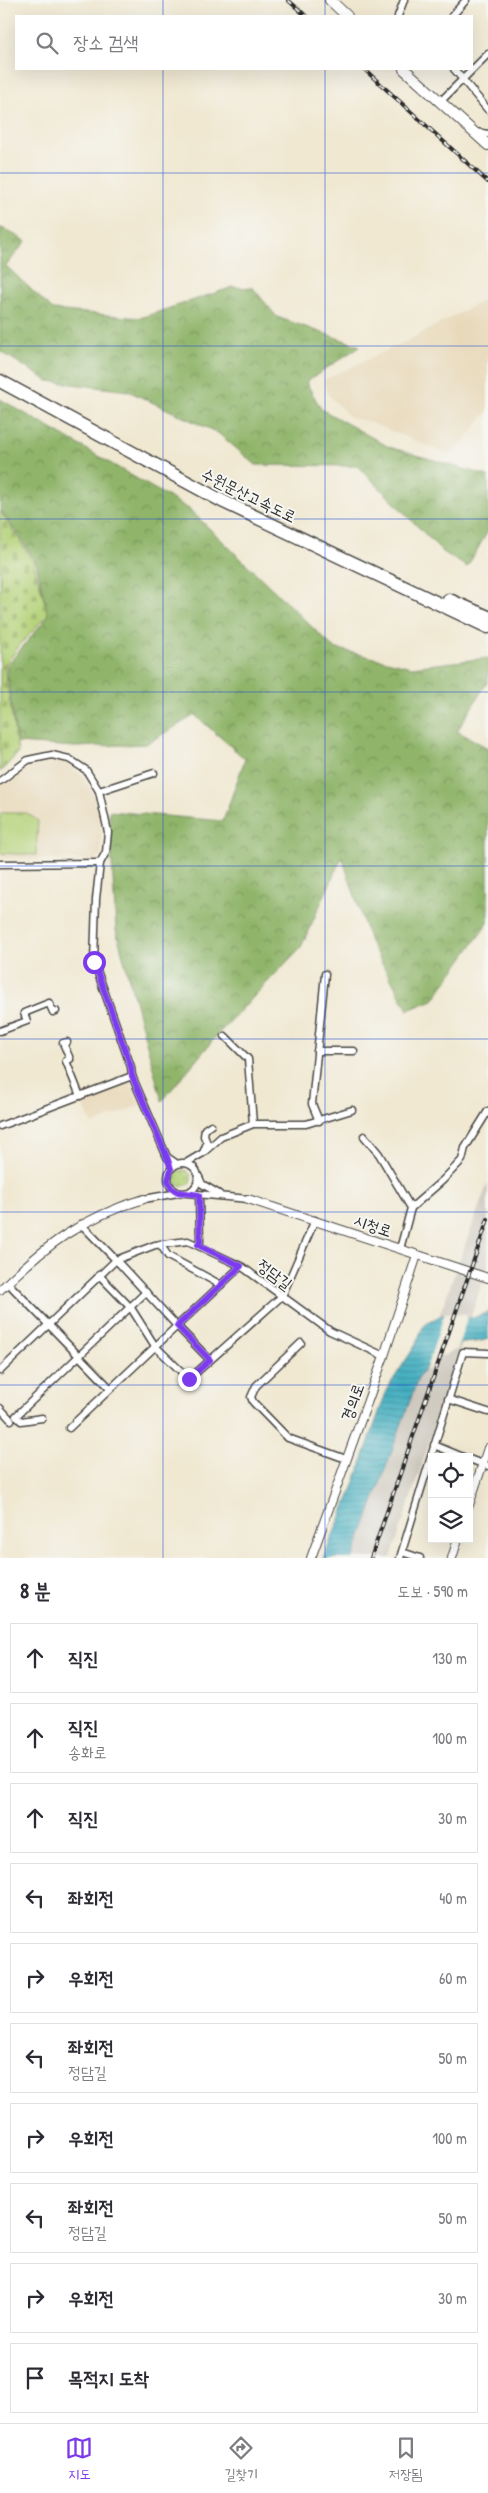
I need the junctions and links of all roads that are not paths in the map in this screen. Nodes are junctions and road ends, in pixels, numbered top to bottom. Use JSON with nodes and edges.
{"nodes":[{"id":1,"x":330,"y":0,"type":"edge"},
{"id":2,"x":404,"y":0,"type":"edge"},
{"id":3,"x":466,"y":0,"type":"edge"},
{"id":4,"x":346,"y":15,"type":"edge"},
{"id":5,"x":398,"y":15,"type":"edge"},
{"id":6,"x":453,"y":15,"type":"edge"},
{"id":7,"x":488,"y":54,"type":"edge"},
{"id":8,"x":405,"y":70,"type":"edge"},
{"id":9,"x":455,"y":70,"type":"edge"},
{"id":10,"x":463,"y":81,"type":"junction"},
{"id":11,"x":440,"y":102,"type":"junction"},
{"id":12,"x":488,"y":110,"type":"edge"},
{"id":13,"x":488,"y":141,"type":"edge"},
{"id":14,"x":0,"y":373,"type":"edge"},
{"id":15,"x":0,"y":381,"type":"edge"},
{"id":16,"x":488,"y":617,"type":"edge"},
{"id":17,"x":488,"y":627,"type":"edge"},
{"id":18,"x":154,"y":773,"type":"dead end"},
{"id":19,"x":0,"y":781,"type":"edge"},
{"id":20,"x":99,"y":791,"type":"junction"},
{"id":21,"x":0,"y":864,"type":"edge"},
{"id":22,"x":100,"y":864,"type":"junction"},
{"id":23,"x":325,"y":974,"type":"dead end"},
{"id":24,"x":56,"y":1011,"type":"dead end"},
{"id":25,"x":0,"y":1031,"type":"edge"},
{"id":26,"x":225,"y":1036,"type":"dead end"},
{"id":27,"x":67,"y":1042,"type":"dead end"},
{"id":28,"x":317,"y":1051,"type":"junction"},
{"id":29,"x":354,"y":1051,"type":"dead end"},
{"id":30,"x":132,"y":1076,"type":"junction"},
{"id":31,"x":80,"y":1096,"type":"junction"},
{"id":32,"x":352,"y":1110,"type":"dead end"},
{"id":33,"x":488,"y":1111,"type":"edge"},
{"id":34,"x":319,"y":1121,"type":"junction"},
{"id":35,"x":253,"y":1124,"type":"junction"},
{"id":36,"x":211,"y":1125,"type":"dead end"},
{"id":37,"x":0,"y":1126,"type":"edge"},
{"id":38,"x":364,"y":1136,"type":"dead end"},
{"id":39,"x":203,"y":1152,"type":"junction"},
{"id":40,"x":167,"y":1157,"type":"junction"},
{"id":41,"x":186,"y":1163,"type":"junction"},
{"id":42,"x":177,"y":1164,"type":"junction"},
{"id":43,"x":171,"y":1169,"type":"junction"},
{"id":44,"x":198,"y":1173,"type":"junction"},
{"id":45,"x":169,"y":1184,"type":"junction"},
{"id":46,"x":184,"y":1193,"type":"junction"},
{"id":47,"x":161,"y":1195,"type":"junction"},
{"id":48,"x":199,"y":1195,"type":"junction"},
{"id":49,"x":220,"y":1195,"type":"junction"},
{"id":50,"x":144,"y":1199,"type":"joint"},
{"id":51,"x":248,"y":1199,"type":"joint"},
{"id":52,"x":411,"y":1208,"type":"junction"},
{"id":53,"x":316,"y":1220,"type":"junction"},
{"id":54,"x":81,"y":1224,"type":"junction"},
{"id":55,"x":160,"y":1244,"type":"junction"},
{"id":56,"x":198,"y":1245,"type":"junction"},
{"id":57,"x":400,"y":1249,"type":"junction"},
{"id":58,"x":417,"y":1255,"type":"junction"},
{"id":59,"x":116,"y":1260,"type":"junction"},
{"id":60,"x":241,"y":1266,"type":"junction"},
{"id":61,"x":99,"y":1275,"type":"junction"},
{"id":62,"x":488,"y":1278,"type":"edge"},
{"id":63,"x":8,"y":1283,"type":"junction"},
{"id":64,"x":221,"y":1285,"type":"junction"},
{"id":65,"x":0,"y":1290,"type":"edge"},
{"id":66,"x":146,"y":1292,"type":"junction"},
{"id":67,"x":282,"y":1296,"type":"junction"},
{"id":68,"x":131,"y":1308,"type":"junction"},
{"id":69,"x":48,"y":1325,"type":"junction"},
{"id":70,"x":177,"y":1326,"type":"junction"},
{"id":71,"x":301,"y":1343,"type":"dead end"},
{"id":72,"x":155,"y":1346,"type":"junction"},
{"id":73,"x":488,"y":1353,"type":"edge"},
{"id":74,"x":80,"y":1356,"type":"junction"},
{"id":75,"x":384,"y":1356,"type":"junction"},
{"id":76,"x":210,"y":1360,"type":"junction"},
{"id":77,"x":0,"y":1371,"type":"edge"},
{"id":78,"x":110,"y":1388,"type":"junction"},
{"id":79,"x":448,"y":1399,"type":"junction"},
{"id":80,"x":0,"y":1408,"type":"edge"},
{"id":81,"x":488,"y":1412,"type":"edge"},
{"id":82,"x":42,"y":1418,"type":"dead end"},
{"id":83,"x":11,"y":1420,"type":"dead end"},
{"id":84,"x":70,"y":1428,"type":"dead end"},
{"id":85,"x":434,"y":1445,"type":"junction"},
{"id":86,"x":488,"y":1448,"type":"edge"},
{"id":87,"x":453,"y":1453,"type":"edge"},
{"id":88,"x":346,"y":1459,"type":"junction"},
{"id":89,"x":473,"y":1460,"type":"edge"},
{"id":90,"x":485,"y":1465,"type":"edge"},
{"id":91,"x":472,"y":1498,"type":"edge"},
{"id":92,"x":457,"y":1543,"type":"edge"},
{"id":93,"x":401,"y":1555,"type":"edge"},
{"id":94,"x":310,"y":1558,"type":"edge"},
{"id":95,"x":420,"y":1558,"type":"edge"},
{"id":96,"x":452,"y":1558,"type":"edge"}],
"edges":[{"from":1,"to":4,"type":"main road"},
{"from":2,"to":5,"type":"street"},
{"from":3,"to":6,"type":"street"},
{"from":7,"to":10,"type":"street"},
{"from":8,"to":11,"type":"main road"},
{"from":9,"to":10,"type":"street"},
{"from":10,"to":11,"type":"street"},
{"from":10,"to":12,"type":"street"},
{"from":11,"to":13,"type":"main road"},
{"from":14,"to":16,"type":"highway","name":"수원문산고속도로"},
{"from":15,"to":17,"type":"highway","name":"수원문산고속도로"},
{"from":18,"to":20,"type":"street"},
{"from":19,"to":20,"type":"street"},
{"from":20,"to":22,"type":"street"},
{"from":21,"to":22,"type":"street"},
{"from":22,"to":30,"type":"street"},
{"from":23,"to":28,"type":"street"},
{"from":24,"to":25,"type":"street"},
{"from":26,"to":35,"type":"street"},
{"from":27,"to":31,"type":"street"},
{"from":28,"to":29,"type":"street"},
{"from":28,"to":34,"type":"street"},
{"from":30,"to":31,"type":"street"},
{"from":30,"to":40,"type":"street"},
{"from":31,"to":37,"type":"street"},
{"from":32,"to":34,"type":"street"},
{"from":33,"to":52,"type":"street"},
{"from":34,"to":35,"type":"street"},
{"from":35,"to":39,"type":"street"},
{"from":36,"to":39,"type":"street"},
{"from":38,"to":52,"type":"street"},
{"from":39,"to":41,"type":"street"},
{"from":40,"to":42,"type":"street"},
{"from":40,"to":43,"type":"street"},
{"from":41,"to":42,"type":"street"},
{"from":41,"to":44,"type":"street"},
{"from":42,"to":43,"type":"street"},
{"from":43,"to":45,"type":"street"},
{"from":44,"to":46,"type":"street"},
{"from":44,"to":49,"type":"street"},
{"from":45,"to":46,"type":"street"},
{"from":45,"to":47,"type":"street"},
{"from":46,"to":47,"type":"street"},
{"from":46,"to":48,"type":"street"},
{"from":47,"to":50,"type":"street"},
{"from":48,"to":49,"type":"street"},
{"from":48,"to":56,"type":"street"},
{"from":49,"to":51,"type":"street"},
{"from":50,"to":54,"type":"street"},
{"from":51,"to":53,"type":"street","name":"시청로"},
{"from":52,"to":57,"type":"street"},
{"from":53,"to":57,"type":"street","name":"시청로"},
{"from":53,"to":67,"type":"street"},
{"from":54,"to":59,"type":"street"},
{"from":54,"to":63,"type":"street"},
{"from":55,"to":56,"type":"street","name":"정담길"},
{"from":55,"to":59,"type":"street","name":"정담길"},
{"from":55,"to":64,"type":"street"},
{"from":56,"to":60,"type":"street","name":"정담길"},
{"from":57,"to":58,"type":"street","name":"시청로"},
{"from":58,"to":62,"type":"street","name":"시청로"},
{"from":58,"to":75,"type":"street","name":"경의로"},
{"from":59,"to":61,"type":"street","name":"정담길"},
{"from":59,"to":66,"type":"street"},
{"from":60,"to":64,"type":"street"},
{"from":60,"to":67,"type":"street","name":"정담길"},
{"from":61,"to":68,"type":"street"},
{"from":61,"to":69,"type":"street","name":"정담길"},
{"from":63,"to":65,"type":"street"},
{"from":63,"to":69,"type":"street"},
{"from":64,"to":70,"type":"street"},
{"from":66,"to":68,"type":"street"},
{"from":66,"to":70,"type":"street"},
{"from":67,"to":75,"type":"street","name":"정담길"},
{"from":67,"to":76,"type":"street"},
{"from":68,"to":72,"type":"street"},
{"from":68,"to":74,"type":"street"},
{"from":69,"to":74,"type":"street"},
{"from":69,"to":77,"type":"street","name":"정담길"},
{"from":70,"to":72,"type":"street"},
{"from":70,"to":76,"type":"street"},
{"from":71,"to":88,"type":"street"},
{"from":72,"to":76,"type":"street"},
{"from":72,"to":78,"type":"street"},
{"from":73,"to":79,"type":"street"},
{"from":74,"to":78,"type":"street"},
{"from":74,"to":82,"type":"street"},
{"from":75,"to":88,"type":"street","name":"경의로"},
{"from":78,"to":84,"type":"street"},
{"from":79,"to":81,"type":"street"},
{"from":79,"to":85,"type":"street"},
{"from":80,"to":83,"type":"street"},
{"from":85,"to":87,"type":"street"},
{"from":85,"to":93,"type":"street"},
{"from":86,"to":90,"type":"street"},
{"from":88,"to":94,"type":"street","name":"경의로"},
{"from":89,"to":90,"type":"street"},
{"from":90,"to":91,"type":"street"},
{"from":92,"to":96,"type":"street"},
{"from":93,"to":95,"type":"street"}]}
